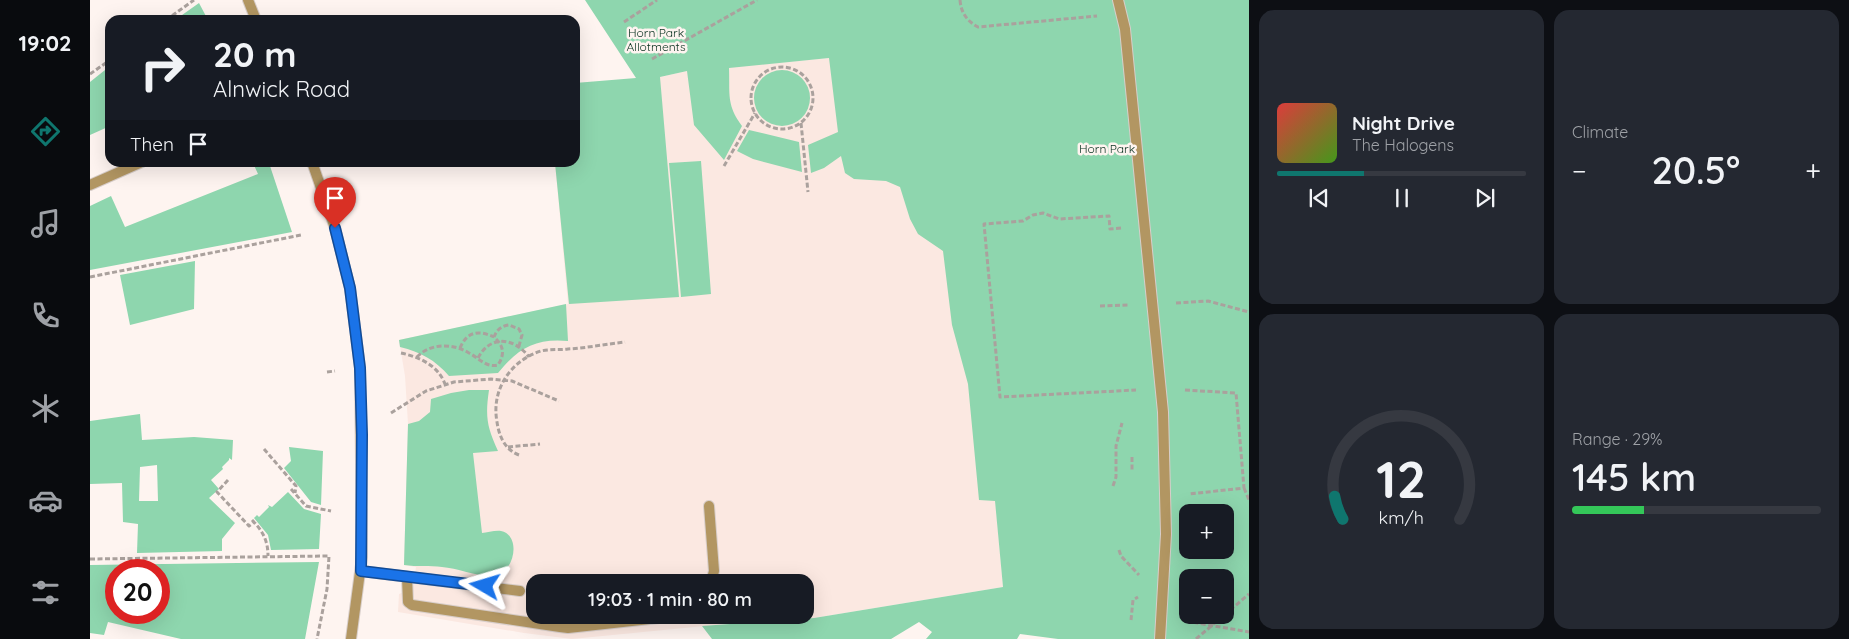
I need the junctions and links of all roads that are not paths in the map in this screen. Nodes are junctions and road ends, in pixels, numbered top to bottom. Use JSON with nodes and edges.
{"nodes":[{"id":1,"x":248,"y":0,"type":"edge"},
{"id":2,"x":1118,"y":0,"type":"edge"},
{"id":3,"x":254,"y":15,"type":"edge"},
{"id":4,"x":131,"y":167,"type":"edge"},
{"id":5,"x":314,"y":167,"type":"edge"},
{"id":6,"x":90,"y":185,"type":"edge"},
{"id":7,"x":709,"y":506,"type":"dead end"},
{"id":8,"x":361,"y":571,"type":"junction"},
{"id":9,"x":713,"y":574,"type":"edge"},
{"id":10,"x":407,"y":577,"type":"junction"},
{"id":11,"x":520,"y":591,"type":"dead end"},
{"id":12,"x":526,"y":623,"type":"edge"},
{"id":13,"x":534,"y":624,"type":"edge"},
{"id":14,"x":604,"y":624,"type":"edge"},
{"id":15,"x":351,"y":639,"type":"edge"},
{"id":16,"x":1160,"y":639,"type":"edge"}],
"edges":[{"from":1,"to":3,"type":"street"},
{"from":2,"to":16,"type":"street"},
{"from":4,"to":6,"type":"street"},
{"from":5,"to":8,"type":"street"},
{"from":7,"to":9,"type":"street"},
{"from":8,"to":10,"type":"street"},
{"from":8,"to":15,"type":"street"},
{"from":10,"to":11,"type":"street"},
{"from":10,"to":12,"type":"street"},
{"from":13,"to":14,"type":"street"}]}
